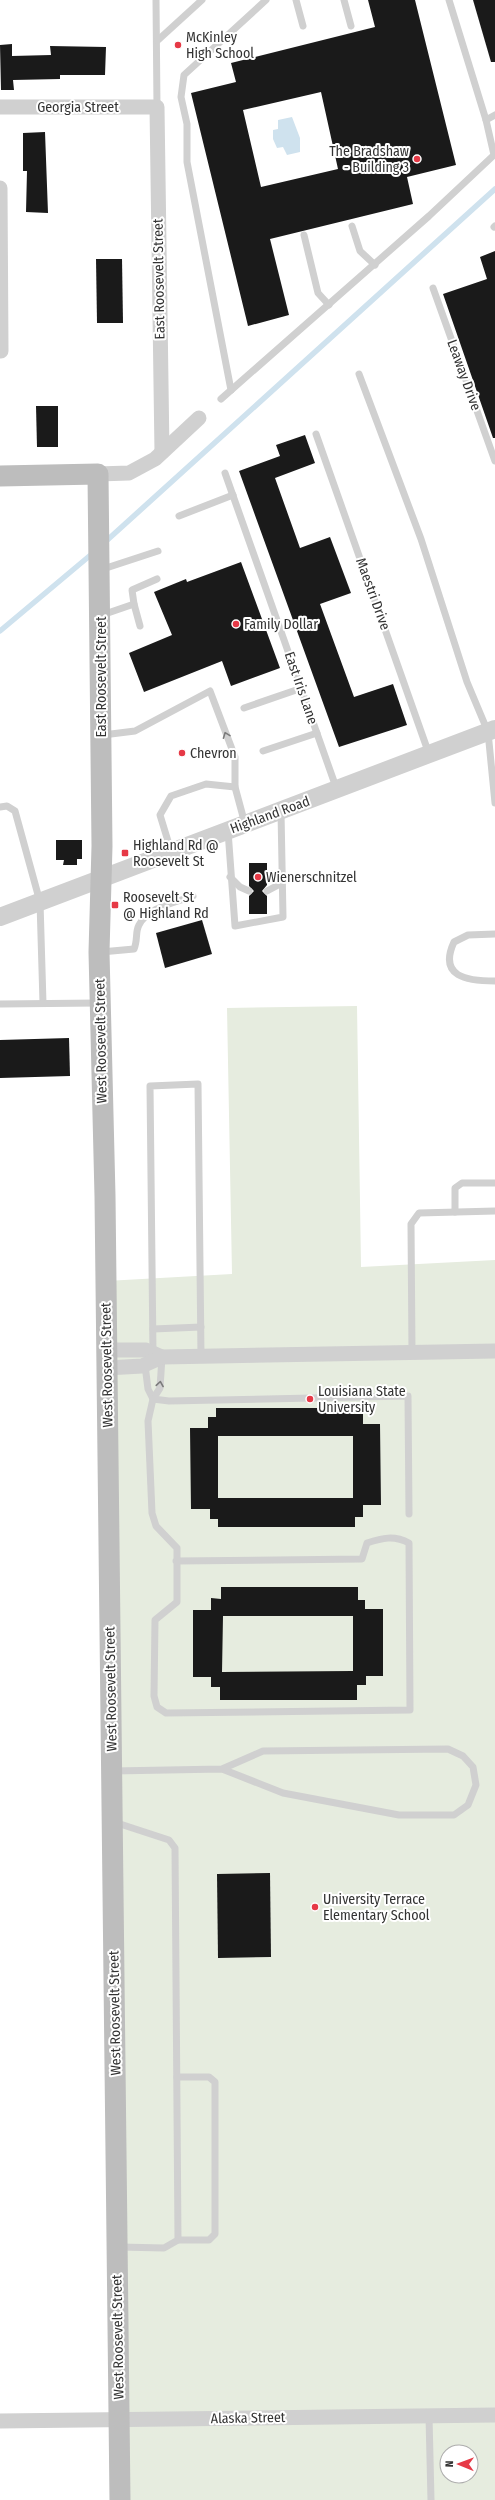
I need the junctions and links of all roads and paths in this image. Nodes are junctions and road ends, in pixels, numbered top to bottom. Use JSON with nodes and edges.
{"nodes":[{"id":1,"x":156,"y":0,"type":"edge"},
{"id":2,"x":202,"y":0,"type":"edge"},
{"id":3,"x":266,"y":0,"type":"edge"},
{"id":4,"x":296,"y":0,"type":"edge"},
{"id":5,"x":344,"y":0,"type":"edge"},
{"id":6,"x":449,"y":0,"type":"edge"},
{"id":7,"x":303,"y":26,"type":"dead end"},
{"id":8,"x":351,"y":26,"type":"dead end"},
{"id":9,"x":157,"y":41,"type":"junction"},
{"id":10,"x":0,"y":107,"type":"edge"},
{"id":11,"x":157,"y":107,"type":"junction"},
{"id":12,"x":495,"y":114,"type":"edge"},
{"id":13,"x":486,"y":120,"type":"junction"},
{"id":14,"x":0,"y":188,"type":"edge"},
{"id":15,"x":352,"y":226,"type":"dead end"},
{"id":16,"x":304,"y":234,"type":"dead end"},
{"id":17,"x":374,"y":265,"type":"junction"},
{"id":18,"x":433,"y":288,"type":"dead end"},
{"id":19,"x":329,"y":305,"type":"junction"},
{"id":20,"x":1,"y":351,"type":"dead end"},
{"id":21,"x":358,"y":374,"type":"dead end"},
{"id":22,"x":231,"y":390,"type":"junction"},
{"id":23,"x":221,"y":399,"type":"dead end"},
{"id":24,"x":199,"y":418,"type":"dead end"},
{"id":25,"x":316,"y":434,"type":"dead end"},
{"id":26,"x":162,"y":452,"type":"junction"},
{"id":27,"x":495,"y":461,"type":"edge"},
{"id":28,"x":225,"y":473,"type":"dead end"},
{"id":29,"x":98,"y":474,"type":"junction"},
{"id":30,"x":0,"y":476,"type":"edge"},
{"id":31,"x":233,"y":495,"type":"junction"},
{"id":32,"x":179,"y":516,"type":"dead end"},
{"id":33,"x":158,"y":551,"type":"dead end"},
{"id":34,"x":100,"y":570,"type":"junction"},
{"id":35,"x":157,"y":579,"type":"dead end"},
{"id":36,"x":134,"y":604,"type":"junction"},
{"id":37,"x":100,"y":616,"type":"junction"},
{"id":38,"x":140,"y":626,"type":"dead end"},
{"id":39,"x":302,"y":688,"type":"junction"},
{"id":40,"x":244,"y":708,"type":"dead end"},
{"id":41,"x":492,"y":730,"type":"edge"},
{"id":42,"x":317,"y":733,"type":"junction"},
{"id":43,"x":101,"y":735,"type":"junction"},
{"id":44,"x":263,"y":751,"type":"dead end"},
{"id":45,"x":430,"y":754,"type":"junction"},
{"id":46,"x":235,"y":786,"type":"junction"},
{"id":47,"x":338,"y":790,"type":"junction"},
{"id":48,"x":495,"y":803,"type":"edge"},
{"id":49,"x":0,"y":807,"type":"edge"},
{"id":50,"x":281,"y":811,"type":"junction"},
{"id":51,"x":245,"y":824,"type":"junction"},
{"id":52,"x":228,"y":831,"type":"junction"},
{"id":53,"x":172,"y":852,"type":"junction"},
{"id":54,"x":230,"y":877,"type":"junction"},
{"id":55,"x":101,"y":879,"type":"junction"},
{"id":56,"x":282,"y":883,"type":"junction"},
{"id":57,"x":249,"y":891,"type":"dead end"},
{"id":58,"x":267,"y":891,"type":"dead end"},
{"id":59,"x":193,"y":896,"type":"dead end"},
{"id":60,"x":40,"y":902,"type":"junction"},
{"id":61,"x":0,"y":917,"type":"edge"},
{"id":62,"x":495,"y":934,"type":"edge"},
{"id":63,"x":99,"y":952,"type":"junction"},
{"id":64,"x":495,"y":981,"type":"edge"},
{"id":65,"x":43,"y":1003,"type":"junction"},
{"id":66,"x":101,"y":1003,"type":"junction"},
{"id":67,"x":0,"y":1004,"type":"edge"},
{"id":68,"x":495,"y":1183,"type":"edge"},
{"id":69,"x":495,"y":1211,"type":"edge"},
{"id":70,"x":455,"y":1212,"type":"junction"},
{"id":71,"x":201,"y":1327,"type":"junction"},
{"id":72,"x":153,"y":1329,"type":"junction"},
{"id":73,"x":495,"y":1351,"type":"edge"},
{"id":74,"x":412,"y":1353,"type":"junction"},
{"id":75,"x":202,"y":1356,"type":"junction"},
{"id":76,"x":153,"y":1358,"type":"junction"},
{"id":77,"x":107,"y":1359,"type":"junction"},
{"id":78,"x":153,"y":1399,"type":"junction"},
{"id":79,"x":410,"y":1514,"type":"dead end"},
{"id":80,"x":176,"y":1561,"type":"junction"},
{"id":81,"x":222,"y":1769,"type":"junction"},
{"id":82,"x":112,"y":1771,"type":"junction"},
{"id":83,"x":112,"y":1822,"type":"junction"},
{"id":84,"x":177,"y":2077,"type":"junction"},
{"id":85,"x":178,"y":2240,"type":"junction"},
{"id":86,"x":118,"y":2247,"type":"junction"},
{"id":87,"x":495,"y":2415,"type":"edge"},
{"id":88,"x":429,"y":2416,"type":"junction"},
{"id":89,"x":119,"y":2420,"type":"junction"},
{"id":90,"x":0,"y":2421,"type":"edge"},
{"id":91,"x":120,"y":2500,"type":"edge"},
{"id":92,"x":431,"y":2500,"type":"edge"}],
"edges":[{"from":1,"to":9,"type":"lane"},
{"from":2,"to":9,"type":"lane"},
{"from":3,"to":22,"type":"lane"},
{"from":4,"to":7,"type":"lane"},
{"from":5,"to":8,"type":"lane"},
{"from":6,"to":13,"type":"lane"},
{"from":9,"to":11,"type":"lane"},
{"from":10,"to":11,"type":"street","name":"Georgia Street"},
{"from":11,"to":26,"type":"street","name":"East Roosevelt Street"},
{"from":12,"to":13,"type":"lane"},
{"from":13,"to":17,"type":"lane"},
{"from":14,"to":20,"type":"street"},
{"from":15,"to":17,"type":"lane"},
{"from":16,"to":19,"type":"lane"},
{"from":17,"to":19,"type":"lane"},
{"from":18,"to":27,"type":"lane","name":"Leaway Drive"},
{"from":19,"to":22,"type":"lane"},
{"from":21,"to":41,"type":"lane"},
{"from":22,"to":23,"type":"lane"},
{"from":24,"to":26,"type":"street"},
{"from":25,"to":45,"type":"lane","name":"Maestri Drive"},
{"from":26,"to":29,"type":"street"},
{"from":28,"to":31,"type":"lane","name":"East Iris Lane"},
{"from":29,"to":30,"type":"main road"},
{"from":29,"to":34,"type":"main road","name":"East Roosevelt Street"},
{"from":31,"to":32,"type":"lane"},
{"from":31,"to":39,"type":"lane","name":"East Iris Lane"},
{"from":33,"to":34,"type":"lane"},
{"from":34,"to":37,"type":"main road","name":"East Roosevelt Street"},
{"from":35,"to":36,"type":"lane"},
{"from":36,"to":37,"type":"lane"},
{"from":36,"to":38,"type":"lane"},
{"from":37,"to":43,"type":"main road","name":"East Roosevelt Street"},
{"from":39,"to":40,"type":"lane"},
{"from":39,"to":42,"type":"lane","name":"East Iris Lane"},
{"from":41,"to":45,"type":"street","name":"Highland Road"},
{"from":41,"to":48,"type":"lane"},
{"from":42,"to":44,"type":"lane"},
{"from":42,"to":47,"type":"lane","name":"East Iris Lane"},
{"from":46,"to":43,"type":"lane","one_way":true},
{"from":43,"to":55,"type":"main road","name":"East Roosevelt Street"},
{"from":45,"to":47,"type":"street","name":"Highland Road"},
{"from":46,"to":51,"type":"lane"},
{"from":46,"to":53,"type":"lane"},
{"from":47,"to":50,"type":"street","name":"Highland Road"},
{"from":49,"to":60,"type":"lane"},
{"from":50,"to":51,"type":"street","name":"Highland Road"},
{"from":50,"to":56,"type":"lane"},
{"from":51,"to":52,"type":"street","name":"Highland Road"},
{"from":52,"to":53,"type":"street","name":"Highland Road"},
{"from":52,"to":54,"type":"lane"},
{"from":53,"to":55,"type":"street","name":"Highland Road"},
{"from":54,"to":56,"type":"lane"},
{"from":54,"to":57,"type":"lane"},
{"from":55,"to":60,"type":"street","name":"Highland Road"},
{"from":55,"to":63,"type":"main road","name":"West Roosevelt Street"},
{"from":56,"to":58,"type":"lane"},
{"from":59,"to":63,"type":"lane"},
{"from":60,"to":61,"type":"street","name":"Highland Road"},
{"from":60,"to":65,"type":"lane"},
{"from":62,"to":64,"type":"lane"},
{"from":63,"to":66,"type":"main road","name":"West Roosevelt Street"},
{"from":65,"to":66,"type":"lane"},
{"from":65,"to":67,"type":"lane"},
{"from":66,"to":77,"type":"main road","name":"West Roosevelt Street"},
{"from":68,"to":70,"type":"lane"},
{"from":69,"to":70,"type":"lane"},
{"from":70,"to":74,"type":"lane"},
{"from":71,"to":72,"type":"lane"},
{"from":71,"to":72,"type":"lane"},
{"from":71,"to":75,"type":"lane"},
{"from":72,"to":76,"type":"lane"},
{"from":73,"to":74,"type":"street"},
{"from":74,"to":75,"type":"street"},
{"from":75,"to":76,"type":"street"},
{"from":76,"to":77,"type":"street"},
{"from":76,"to":78,"type":"lane"},
{"from":78,"to":76,"type":"lane","one_way":true},
{"from":77,"to":82,"type":"main road","name":"West Roosevelt Street"},
{"from":78,"to":79,"type":"lane"},
{"from":78,"to":80,"type":"lane"},
{"from":80,"to":80,"type":"lane"},
{"from":81,"to":81,"type":"lane"},
{"from":81,"to":82,"type":"lane"},
{"from":82,"to":83,"type":"main road","name":"West Roosevelt Street"},
{"from":83,"to":84,"type":"lane"},
{"from":83,"to":86,"type":"main road","name":"West Roosevelt Street"},
{"from":84,"to":85,"type":"lane"},
{"from":84,"to":85,"type":"lane"},
{"from":85,"to":86,"type":"lane"},
{"from":86,"to":89,"type":"main road","name":"West Roosevelt Street"},
{"from":87,"to":88,"type":"street","name":"Alaska Street"},
{"from":88,"to":89,"type":"street","name":"Alaska Street"},
{"from":88,"to":92,"type":"lane"},
{"from":89,"to":90,"type":"street","name":"Alaska Street"},
{"from":89,"to":91,"type":"main road","name":"West Roosevelt Street"}]}
